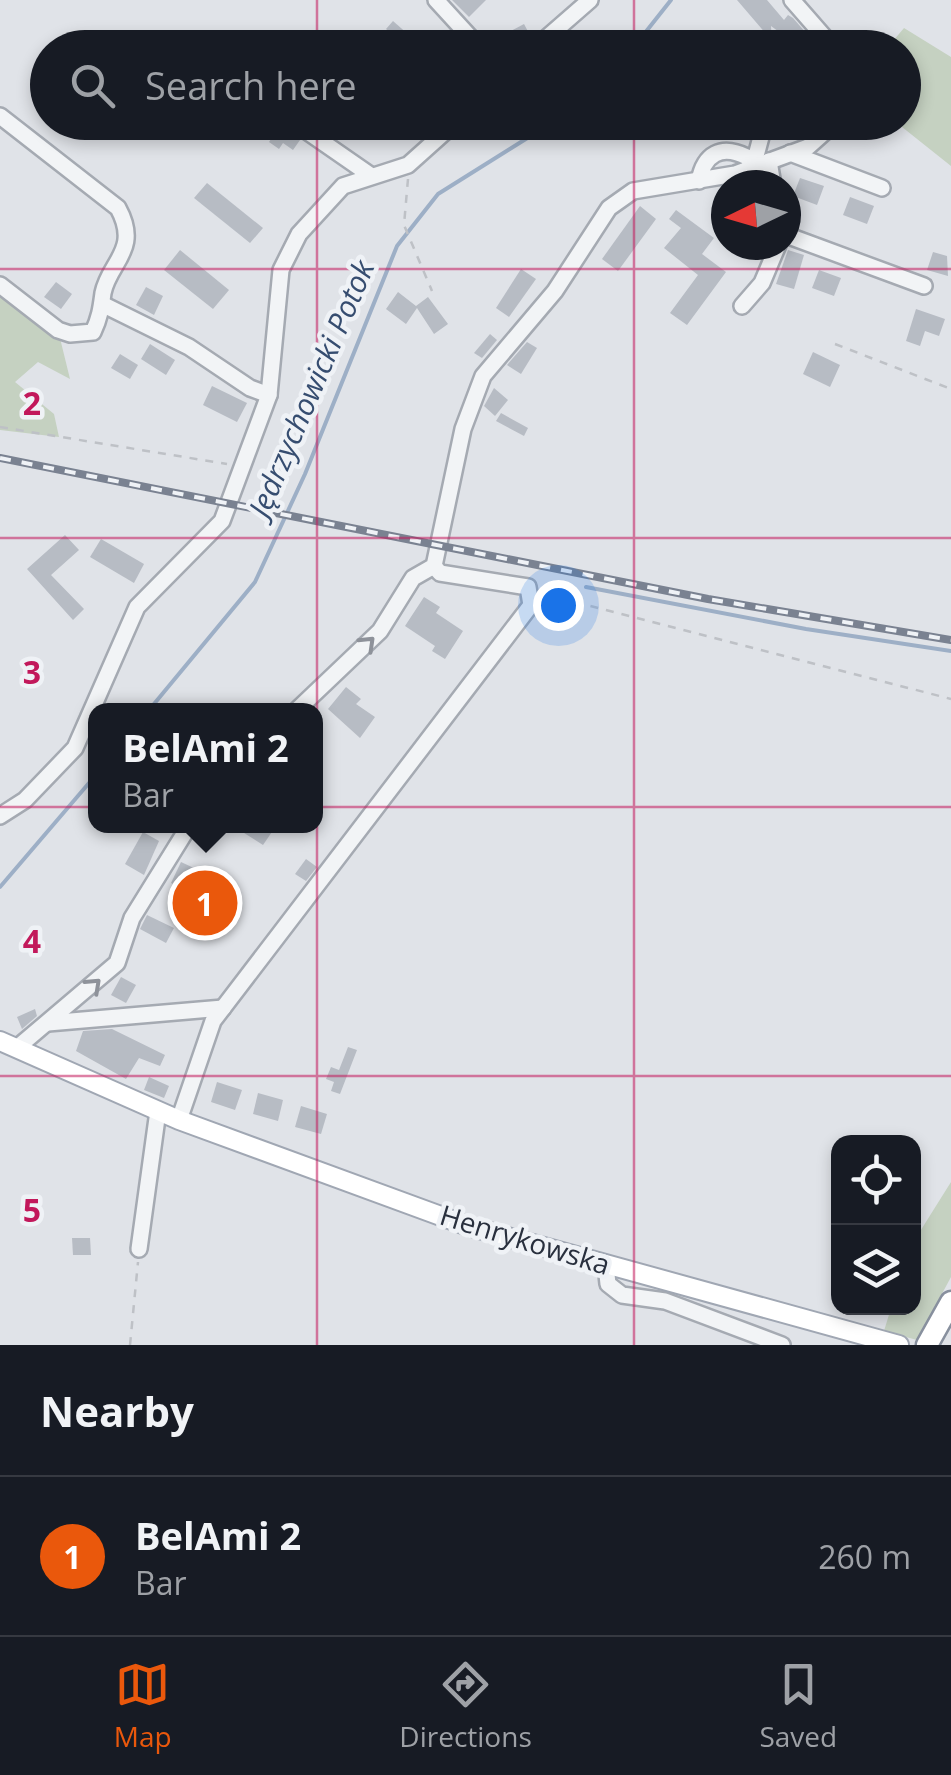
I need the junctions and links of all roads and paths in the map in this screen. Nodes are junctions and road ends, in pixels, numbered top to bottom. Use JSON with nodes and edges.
{"nodes":[{"id":1,"x":436,"y":0,"type":"edge"},
{"id":2,"x":590,"y":0,"type":"edge"},
{"id":3,"x":792,"y":0,"type":"edge"},
{"id":4,"x":464,"y":30,"type":"edge"},
{"id":5,"x":556,"y":30,"type":"edge"},
{"id":6,"x":818,"y":30,"type":"edge"},
{"id":7,"x":0,"y":116,"type":"edge"},
{"id":8,"x":30,"y":139,"type":"edge"},
{"id":9,"x":31,"y":140,"type":"edge"},
{"id":10,"x":320,"y":140,"type":"edge"},
{"id":11,"x":436,"y":140,"type":"edge"},
{"id":12,"x":763,"y":140,"type":"edge"},
{"id":13,"x":816,"y":140,"type":"edge"},
{"id":14,"x":790,"y":153,"type":"junction"},
{"id":15,"x":761,"y":164,"type":"junction"},
{"id":16,"x":408,"y":165,"type":"junction"},
{"id":17,"x":764,"y":170,"type":"edge"},
{"id":18,"x":370,"y":175,"type":"junction"},
{"id":19,"x":698,"y":181,"type":"junction"},
{"id":20,"x":882,"y":188,"type":"dead end"},
{"id":21,"x":801,"y":241,"type":"edge"},
{"id":22,"x":772,"y":260,"type":"edge"},
{"id":23,"x":0,"y":284,"type":"edge"},
{"id":24,"x":924,"y":286,"type":"dead end"},
{"id":25,"x":432,"y":291,"type":"dead end"},
{"id":26,"x":106,"y":306,"type":"junction"},
{"id":27,"x":742,"y":306,"type":"dead end"},
{"id":28,"x":835,"y":344,"type":"dead end"},
{"id":29,"x":951,"y":389,"type":"edge"},
{"id":30,"x":269,"y":395,"type":"junction"},
{"id":31,"x":0,"y":427,"type":"edge"},
{"id":32,"x":237,"y":483,"type":"junction"},
{"id":33,"x":434,"y":566,"type":"junction"},
{"id":34,"x":531,"y":605,"type":"junction"},
{"id":35,"x":951,"y":699,"type":"edge"},
{"id":36,"x":95,"y":703,"type":"edge"},
{"id":37,"x":304,"y":703,"type":"edge"},
{"id":38,"x":88,"y":719,"type":"edge"},
{"id":39,"x":0,"y":816,"type":"edge"},
{"id":40,"x":186,"y":833,"type":"edge"},
{"id":41,"x":223,"y":1008,"type":"junction"},
{"id":42,"x":48,"y":1024,"type":"junction"},
{"id":43,"x":9,"y":1044,"type":"edge"},
{"id":44,"x":158,"y":1112,"type":"junction"},
{"id":45,"x":178,"y":1120,"type":"junction"},
{"id":46,"x":139,"y":1249,"type":"joint"},
{"id":47,"x":606,"y":1265,"type":"junction"},
{"id":48,"x":951,"y":1302,"type":"edge"},
{"id":49,"x":893,"y":1343,"type":"edge"},
{"id":50,"x":130,"y":1345,"type":"edge"},
{"id":51,"x":782,"y":1345,"type":"edge"},
{"id":52,"x":927,"y":1345,"type":"edge"}],
"edges":[{"from":1,"to":4,"type":"street"},
{"from":2,"to":5,"type":"street"},
{"from":3,"to":6,"type":"street"},
{"from":7,"to":8,"type":"street"},
{"from":9,"to":26,"type":"street"},
{"from":10,"to":18,"type":"street"},
{"from":11,"to":16,"type":"street"},
{"from":12,"to":15,"type":"street"},
{"from":13,"to":14,"type":"street"},
{"from":14,"to":15,"type":"street"},
{"from":14,"to":20,"type":"street"},
{"from":15,"to":17,"type":"street"},
{"from":15,"to":19,"type":"street"},
{"from":15,"to":19,"type":"street"},
{"from":16,"to":18,"type":"street"},
{"from":16,"to":25,"type":"path"},
{"from":18,"to":30,"type":"street"},
{"from":19,"to":33,"type":"street"},
{"from":21,"to":24,"type":"street"},
{"from":22,"to":27,"type":"street"},
{"from":23,"to":26,"type":"street"},
{"from":26,"to":30,"type":"street"},
{"from":28,"to":29,"type":"path"},
{"from":30,"to":32,"type":"street"},
{"from":31,"to":32,"type":"path"},
{"from":32,"to":36,"type":"street"},
{"from":33,"to":34,"type":"street"},
{"from":37,"to":33,"type":"street","one_way":true},
{"from":34,"to":35,"type":"path"},
{"from":34,"to":41,"type":"street"},
{"from":38,"to":39,"type":"street"},
{"from":42,"to":40,"type":"street","one_way":true},
{"from":41,"to":42,"type":"street"},
{"from":41,"to":45,"type":"street"},
{"from":42,"to":43,"type":"street"},
{"from":43,"to":44,"type":"main road","name":"Henrykowska"},
{"from":44,"to":45,"type":"main road","name":"Henrykowska"},
{"from":44,"to":46,"type":"street"},
{"from":45,"to":47,"type":"main road","name":"Henrykowska"},
{"from":46,"to":50,"type":"path"},
{"from":47,"to":49,"type":"main road","name":"Henrykowska"},
{"from":47,"to":51,"type":"street"},
{"from":48,"to":52,"type":"highway"}]}
